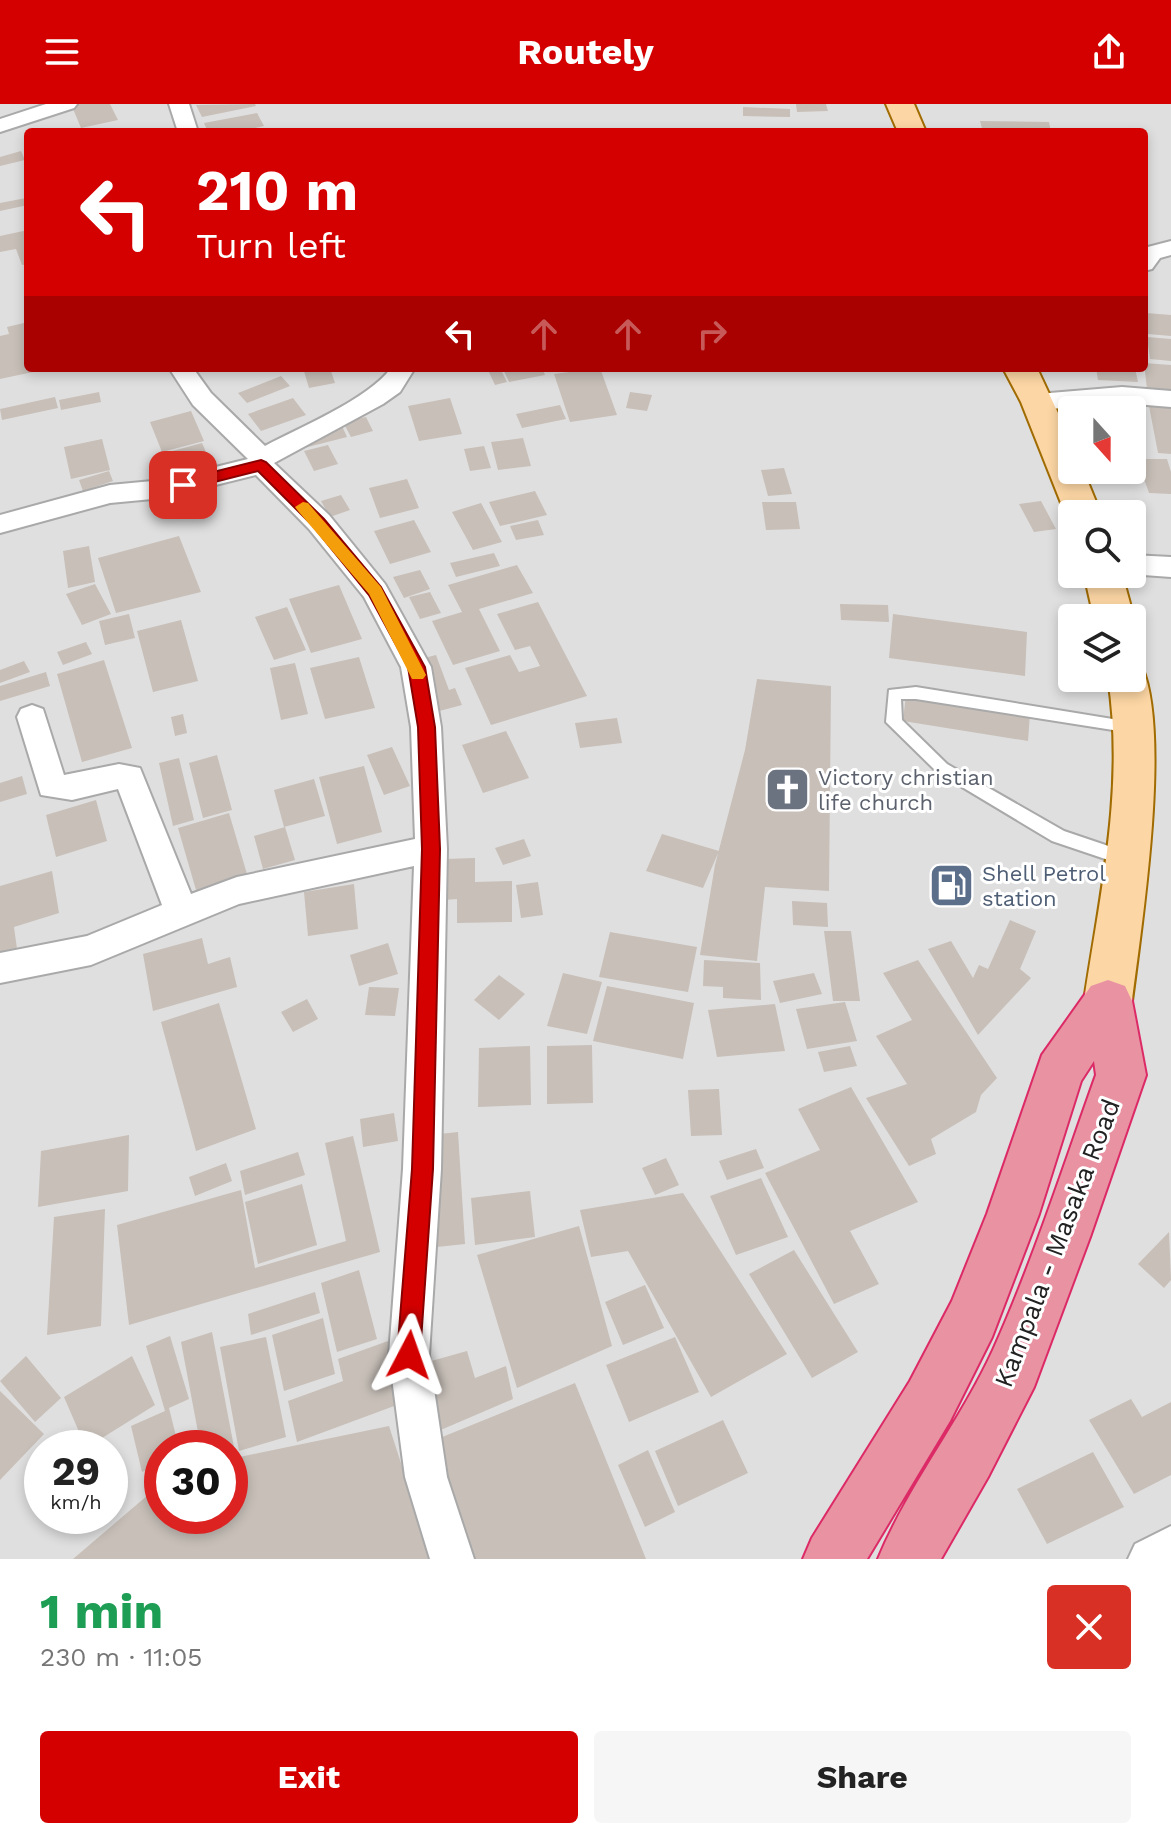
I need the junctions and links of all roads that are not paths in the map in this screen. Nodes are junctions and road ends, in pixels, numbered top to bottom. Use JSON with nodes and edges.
{"nodes":[{"id":1,"x":67,"y":104,"type":"edge"},
{"id":2,"x":179,"y":104,"type":"edge"},
{"id":3,"x":900,"y":104,"type":"edge"},
{"id":4,"x":0,"y":126,"type":"edge"},
{"id":5,"x":187,"y":128,"type":"edge"},
{"id":6,"x":910,"y":128,"type":"edge"},
{"id":7,"x":1171,"y":248,"type":"edge"},
{"id":8,"x":1148,"y":258,"type":"edge"},
{"id":9,"x":184,"y":372,"type":"edge"},
{"id":10,"x":400,"y":372,"type":"edge"},
{"id":11,"x":1022,"y":372,"type":"edge"},
{"id":12,"x":1171,"y":399,"type":"edge"},
{"id":13,"x":1038,"y":402,"type":"junction"},
{"id":14,"x":261,"y":462,"type":"junction"},
{"id":15,"x":1076,"y":500,"type":"edge"},
{"id":16,"x":0,"y":524,"type":"edge"},
{"id":17,"x":1146,"y":566,"type":"edge"},
{"id":18,"x":1171,"y":567,"type":"edge"},
{"id":19,"x":1131,"y":692,"type":"edge"},
{"id":20,"x":32,"y":717,"type":"dead end"},
{"id":21,"x":1136,"y":727,"type":"junction"},
{"id":22,"x":431,"y":849,"type":"junction"},
{"id":23,"x":1127,"y":860,"type":"junction"},
{"id":24,"x":181,"y":912,"type":"junction"},
{"id":25,"x":0,"y":968,"type":"edge"},
{"id":26,"x":1108,"y":1001,"type":"junction"},
{"id":27,"x":1171,"y":1548,"type":"edge"},
{"id":28,"x":452,"y":1559,"type":"edge"},
{"id":29,"x":833,"y":1559,"type":"edge"},
{"id":30,"x":908,"y":1559,"type":"edge"},
{"id":31,"x":1150,"y":1559,"type":"edge"}],
"edges":[{"from":1,"to":4,"type":"street"},
{"from":2,"to":5,"type":"street"},
{"from":3,"to":6,"type":"main road"},
{"from":7,"to":8,"type":"street"},
{"from":9,"to":14,"type":"street"},
{"from":10,"to":14,"type":"street"},
{"from":11,"to":13,"type":"main road"},
{"from":12,"to":13,"type":"street"},
{"from":13,"to":15,"type":"main road"},
{"from":14,"to":16,"type":"street"},
{"from":14,"to":22,"type":"street"},
{"from":17,"to":18,"type":"street"},
{"from":19,"to":21,"type":"main road","name":"Kampala - Masaka Road"},
{"from":20,"to":24,"type":"street"},
{"from":21,"to":23,"type":"main road","name":"Kampala - Masaka Road"},
{"from":21,"to":23,"type":"lane"},
{"from":22,"to":24,"type":"street"},
{"from":22,"to":28,"type":"street"},
{"from":23,"to":26,"type":"main road","name":"Kampala - Masaka Road"},
{"from":24,"to":25,"type":"street"},
{"from":26,"to":29,"type":"highway","name":"Kampala - Masaka Road"},
{"from":26,"to":30,"type":"highway","name":"Kampala - Masaka Road"},
{"from":27,"to":31,"type":"street"}]}
